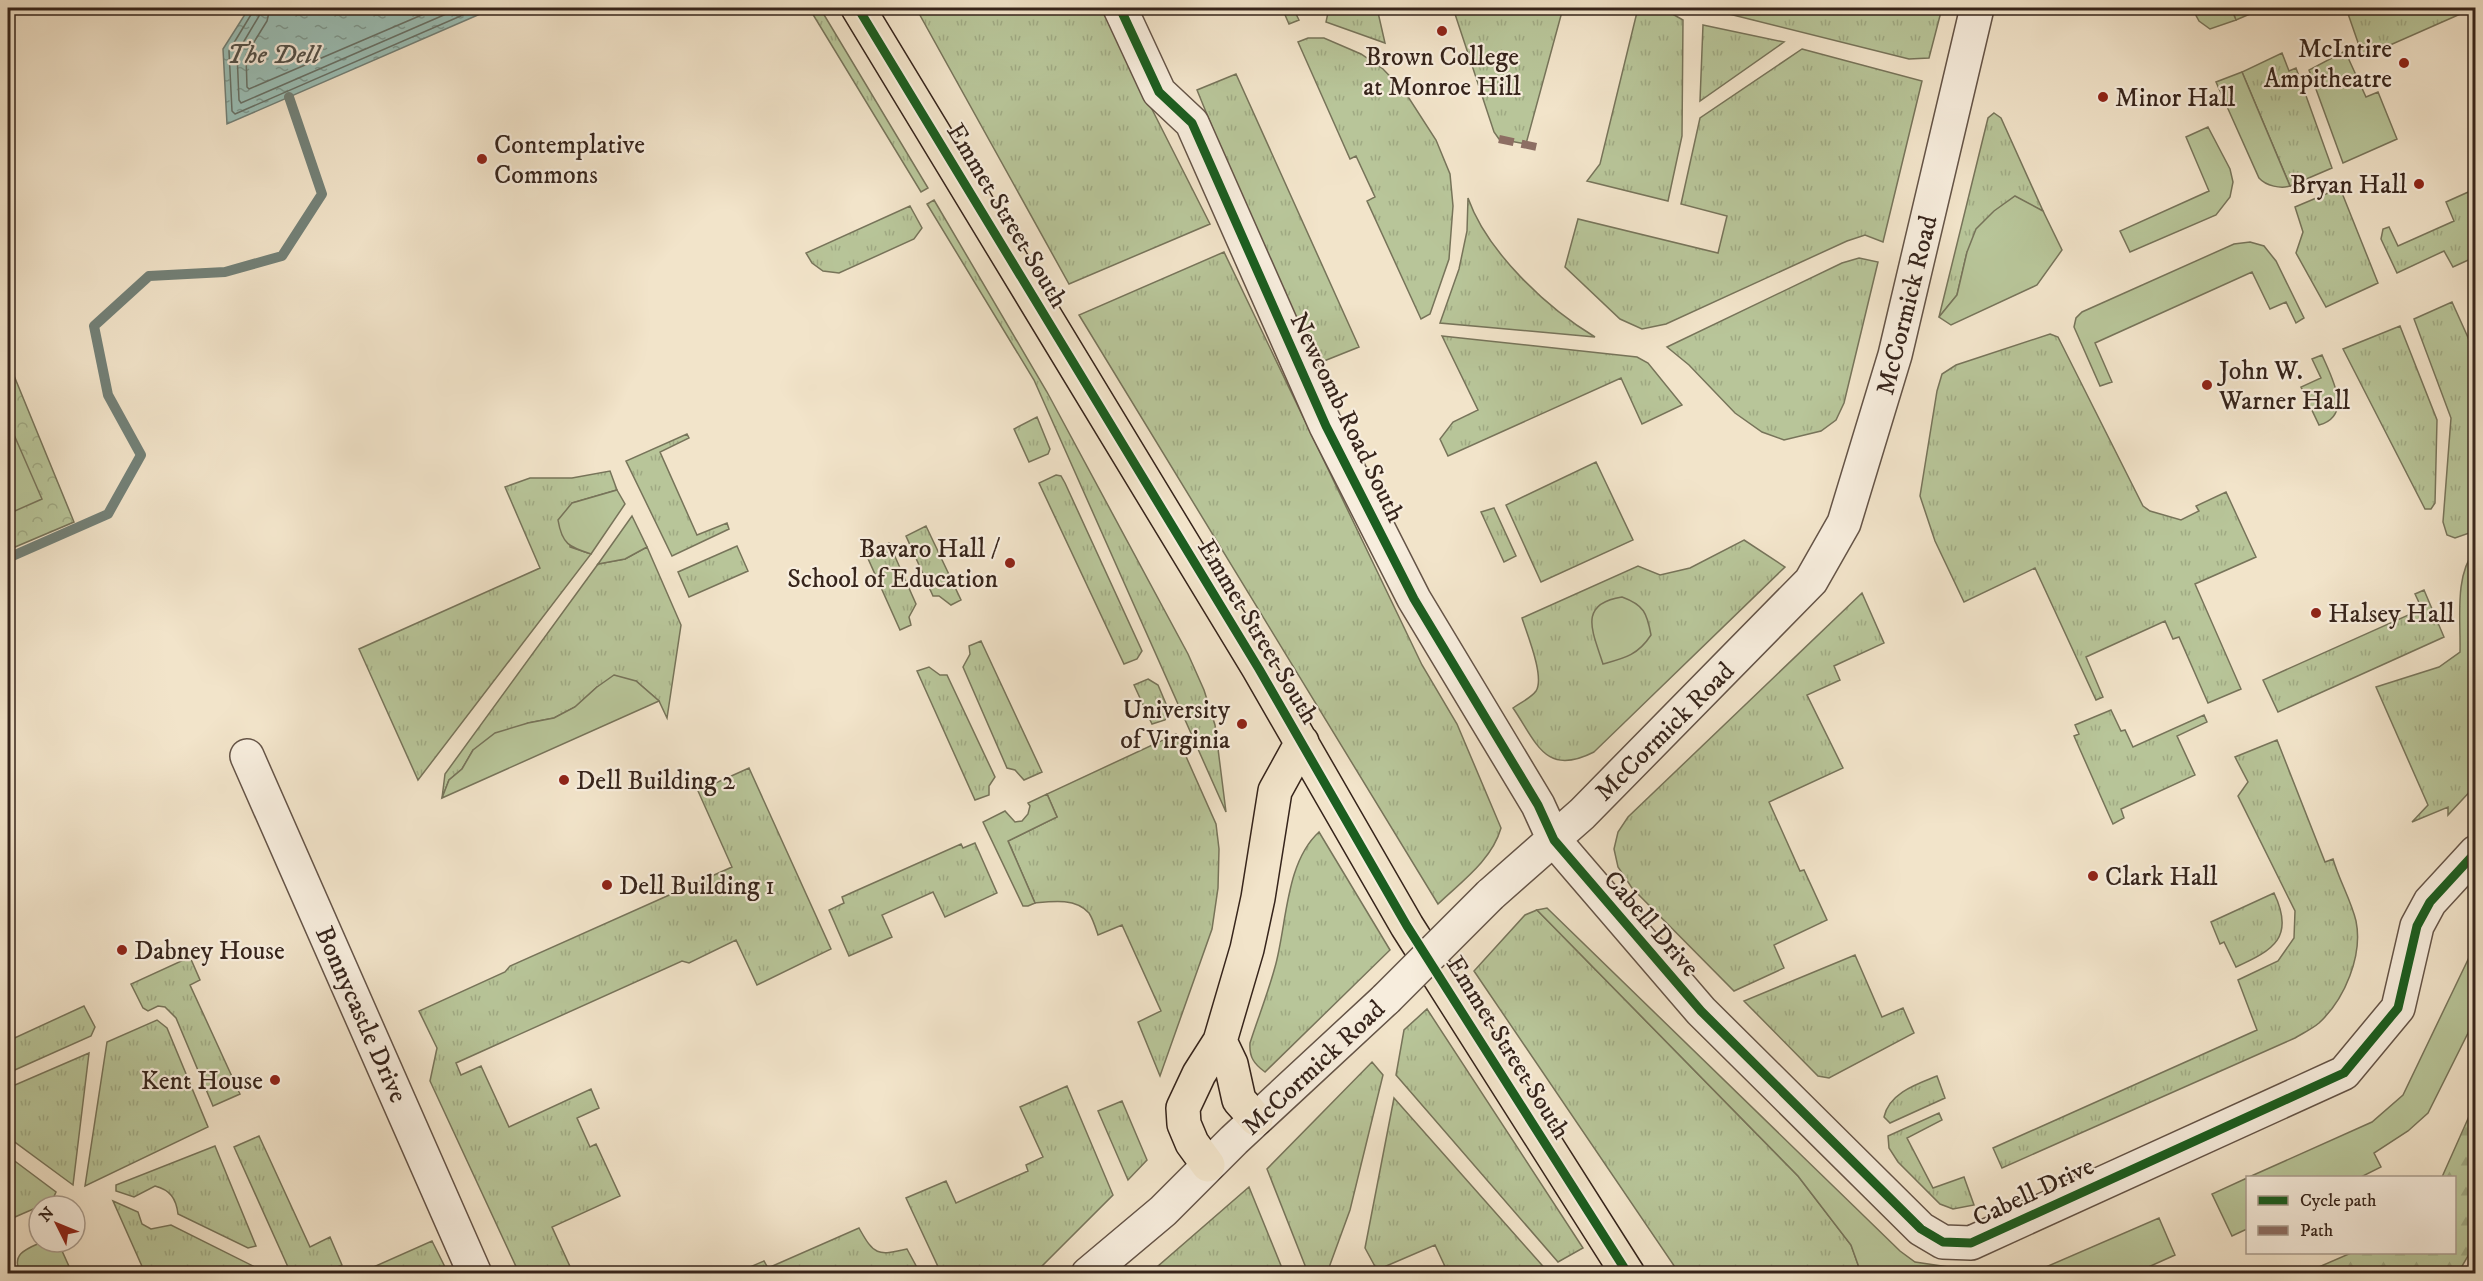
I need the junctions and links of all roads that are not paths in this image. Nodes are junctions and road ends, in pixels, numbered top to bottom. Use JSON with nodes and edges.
{"nodes":[{"id":1,"x":858,"y":8,"type":"edge"},
{"id":2,"x":1120,"y":8,"type":"edge"},
{"id":3,"x":1977,"y":14,"type":"edge"},
{"id":4,"x":1302,"y":742,"type":"junction"},
{"id":5,"x":247,"y":756,"type":"dead end"},
{"id":6,"x":1554,"y":840,"type":"junction"},
{"id":7,"x":2475,"y":852,"type":"edge"},
{"id":8,"x":1220,"y":1041,"type":"junction"},
{"id":9,"x":1256,"y":1119,"type":"junction"},
{"id":10,"x":1208,"y":1165,"type":"junction"},
{"id":11,"x":475,"y":1274,"type":"edge"},
{"id":12,"x":1088,"y":1274,"type":"edge"},
{"id":13,"x":1628,"y":1274,"type":"edge"}],
"edges":[{"from":1,"to":4,"type":"main road","name":"Emmet Street South"},
{"from":2,"to":6,"type":"street","name":"Newcomb Road South"},
{"from":3,"to":6,"type":"street","name":"McCormick Road"},
{"from":4,"to":8,"type":"main road"},
{"from":4,"to":13,"type":"main road","name":"Emmet Street South"},
{"from":5,"to":11,"type":"street","name":"Bonnycastle Drive"},
{"from":6,"to":7,"type":"street","name":"Cabell Drive"},
{"from":6,"to":9,"type":"street","name":"McCormick Road","bridge":true},
{"from":8,"to":9,"type":"main road"},
{"from":8,"to":10,"type":"main road"},
{"from":9,"to":10,"type":"street","name":"McCormick Road"},
{"from":10,"to":12,"type":"street","name":"McCormick Road"}]}
